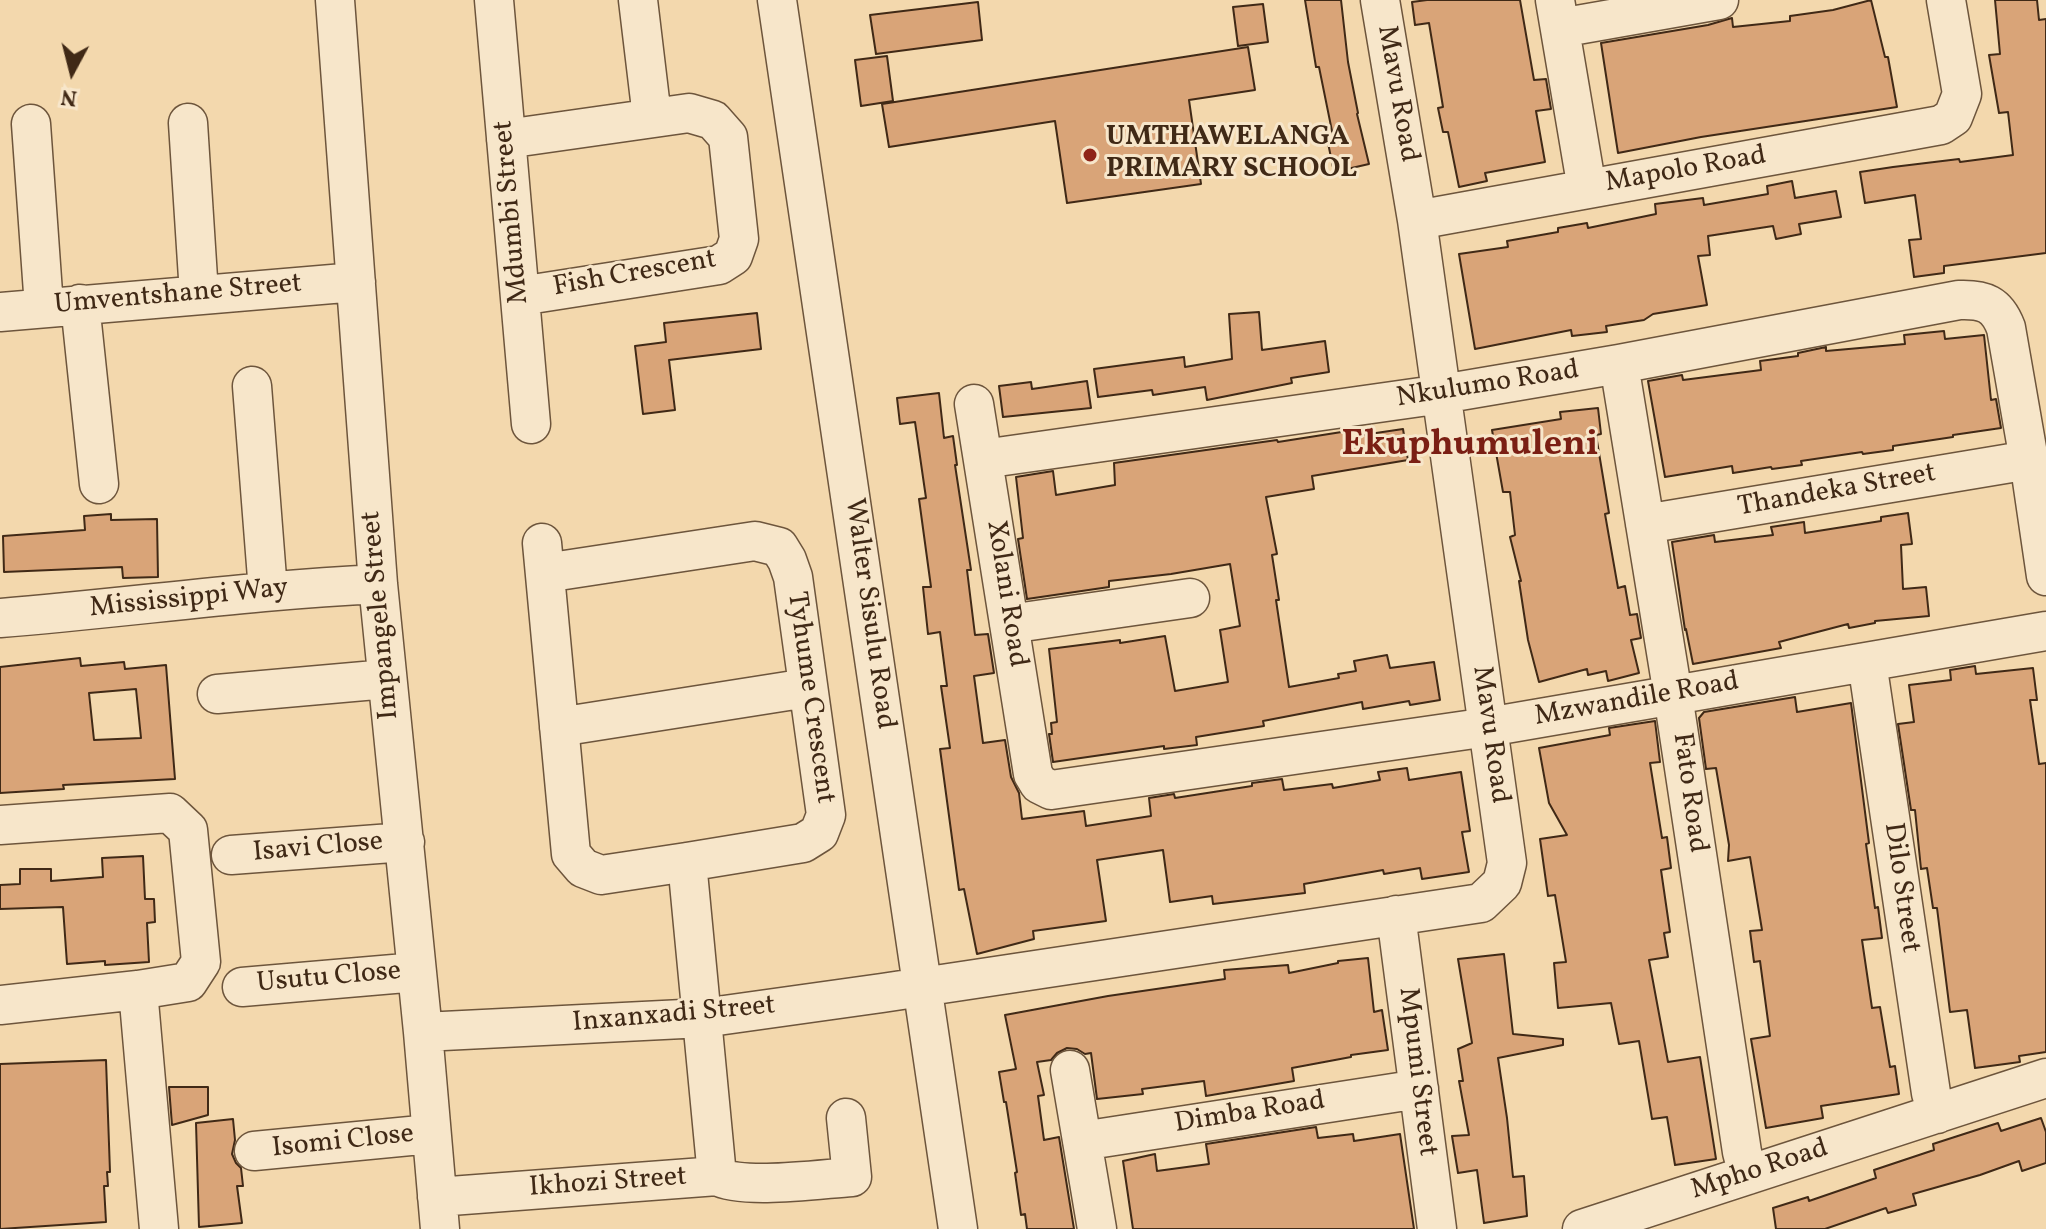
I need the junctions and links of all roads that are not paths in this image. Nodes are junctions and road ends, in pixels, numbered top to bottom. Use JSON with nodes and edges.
{"nodes":[{"id":1,"x":335,"y":0,"type":"edge"},
{"id":2,"x":494,"y":0,"type":"edge"},
{"id":3,"x":638,"y":0,"type":"edge"},
{"id":4,"x":777,"y":0,"type":"edge"},
{"id":5,"x":1380,"y":0,"type":"edge"},
{"id":6,"x":1719,"y":0,"type":"edge"},
{"id":7,"x":1946,"y":0,"type":"edge"},
{"id":8,"x":1557,"y":14,"type":"edge"},
{"id":9,"x":652,"y":117,"type":"junction"},
{"id":10,"x":188,"y":123,"type":"dead end"},
{"id":11,"x":31,"y":124,"type":"dead end"},
{"id":12,"x":506,"y":139,"type":"junction"},
{"id":13,"x":1587,"y":189,"type":"junction"},
{"id":14,"x":1417,"y":220,"type":"junction"},
{"id":15,"x":356,"y":282,"type":"junction"},
{"id":16,"x":199,"y":294,"type":"junction"},
{"id":17,"x":520,"y":296,"type":"junction"},
{"id":18,"x":62,"y":305,"type":"junction"},
{"id":19,"x":0,"y":312,"type":"edge"},
{"id":20,"x":1619,"y":364,"type":"junction"},
{"id":21,"x":252,"y":386,"type":"dead end"},
{"id":22,"x":1442,"y":394,"type":"junction"},
{"id":23,"x":974,"y":404,"type":"dead end"},
{"id":24,"x":531,"y":424,"type":"dead end"},
{"id":25,"x":983,"y":459,"type":"junction"},
{"id":26,"x":2029,"y":460,"type":"junction"},
{"id":27,"x":99,"y":484,"type":"dead end"},
{"id":28,"x":1645,"y":524,"type":"junction"},
{"id":29,"x":2046,"y":576,"type":"edge"},
{"id":30,"x":378,"y":584,"type":"junction"},
{"id":31,"x":268,"y":591,"type":"junction"},
{"id":32,"x":1190,"y":598,"type":"dead end"},
{"id":33,"x":0,"y":618,"type":"edge"},
{"id":34,"x":1009,"y":624,"type":"junction"},
{"id":35,"x":2046,"y":631,"type":"edge"},
{"id":36,"x":1867,"y":662,"type":"junction"},
{"id":37,"x":387,"y":679,"type":"junction"},
{"id":38,"x":807,"y":688,"type":"junction"},
{"id":39,"x":217,"y":694,"type":"dead end"},
{"id":40,"x":1673,"y":695,"type":"junction"},
{"id":41,"x":559,"y":727,"type":"junction"},
{"id":42,"x":1488,"y":727,"type":"junction"},
{"id":43,"x":1039,"y":784,"type":"joint"},
{"id":44,"x":0,"y":825,"type":"edge"},
{"id":45,"x":405,"y":842,"type":"junction"},
{"id":46,"x":231,"y":855,"type":"dead end"},
{"id":47,"x":687,"y":862,"type":"junction"},
{"id":48,"x":1396,"y":915,"type":"junction"},
{"id":49,"x":417,"y":972,"type":"junction"},
{"id":50,"x":242,"y":987,"type":"dead end"},
{"id":51,"x":923,"y":987,"type":"junction"},
{"id":52,"x":138,"y":990,"type":"junction"},
{"id":53,"x":0,"y":1005,"type":"edge"},
{"id":54,"x":703,"y":1018,"type":"junction"},
{"id":55,"x":423,"y":1032,"type":"junction"},
{"id":56,"x":1070,"y":1070,"type":"dead end"},
{"id":57,"x":2046,"y":1078,"type":"edge"},
{"id":58,"x":1419,"y":1089,"type":"junction"},
{"id":59,"x":1937,"y":1114,"type":"junction"},
{"id":60,"x":846,"y":1118,"type":"dead end"},
{"id":61,"x":431,"y":1134,"type":"junction"},
{"id":62,"x":1082,"y":1141,"type":"junction"},
{"id":63,"x":254,"y":1151,"type":"dead end"},
{"id":64,"x":1748,"y":1175,"type":"junction"},
{"id":65,"x":717,"y":1176,"type":"junction"},
{"id":66,"x":438,"y":1213,"type":"edge"},
{"id":67,"x":159,"y":1229,"type":"edge"},
{"id":68,"x":958,"y":1229,"type":"edge"},
{"id":69,"x":1097,"y":1229,"type":"edge"},
{"id":70,"x":1437,"y":1229,"type":"edge"},
{"id":71,"x":1582,"y":1229,"type":"edge"}],
"edges":[{"from":1,"to":15,"type":"street","name":"Impangele Street"},
{"from":2,"to":12,"type":"street","name":"Mdumbi Street"},
{"from":3,"to":9,"type":"street"},
{"from":4,"to":51,"type":"street","name":"Walter Sisulu Road"},
{"from":5,"to":14,"type":"street","name":"Mavu Road"},
{"from":6,"to":8,"type":"street"},
{"from":7,"to":13,"type":"street","name":"Mapolo Road"},
{"from":8,"to":13,"type":"street"},
{"from":9,"to":12,"type":"street","name":"Fish Crescent"},
{"from":9,"to":17,"type":"street","name":"Fish Crescent"},
{"from":10,"to":16,"type":"street"},
{"from":11,"to":18,"type":"street"},
{"from":12,"to":17,"type":"street","name":"Mdumbi Street"},
{"from":13,"to":14,"type":"street","name":"Mapolo Road"},
{"from":14,"to":22,"type":"street","name":"Mavu Road"},
{"from":15,"to":16,"type":"street","name":"Umventshane Street"},
{"from":15,"to":30,"type":"street","name":"Impangele Street"},
{"from":16,"to":18,"type":"street","name":"Umventshane Street"},
{"from":17,"to":24,"type":"street","name":"Mdumbi Street"},
{"from":18,"to":19,"type":"street","name":"Umventshane Street"},
{"from":18,"to":27,"type":"street"},
{"from":20,"to":22,"type":"street","name":"Nkulumo Road"},
{"from":20,"to":26,"type":"street","name":"Nkulumo Road"},
{"from":20,"to":28,"type":"street","name":"Fato Road"},
{"from":21,"to":31,"type":"street"},
{"from":22,"to":25,"type":"street","name":"Nkulumo Road"},
{"from":22,"to":42,"type":"street","name":"Mavu Road"},
{"from":23,"to":25,"type":"street","name":"Xolani Road"},
{"from":25,"to":34,"type":"street","name":"Xolani Road"},
{"from":26,"to":28,"type":"street","name":"Thandeka Street"},
{"from":26,"to":29,"type":"street"},
{"from":28,"to":40,"type":"street","name":"Fato Road"},
{"from":30,"to":31,"type":"street","name":"Mississippi Way"},
{"from":30,"to":37,"type":"street","name":"Impangele Street"},
{"from":31,"to":33,"type":"street","name":"Mississippi Way"},
{"from":32,"to":34,"type":"street"},
{"from":34,"to":43,"type":"street","name":"Xolani Road"},
{"from":35,"to":36,"type":"street","name":"Mzwandile Road"},
{"from":36,"to":40,"type":"street","name":"Mzwandile Road"},
{"from":36,"to":59,"type":"street","name":"Dilo Street"},
{"from":37,"to":39,"type":"street"},
{"from":37,"to":45,"type":"street","name":"Impangele Street"},
{"from":38,"to":41,"type":"street"},
{"from":38,"to":41,"type":"street","name":"Tyhume Crescent"},
{"from":38,"to":47,"type":"street","name":"Tyhume Crescent"},
{"from":40,"to":42,"type":"street","name":"Mzwandile Road"},
{"from":40,"to":64,"type":"street","name":"Fato Road"},
{"from":41,"to":47,"type":"street","name":"Tyhume Crescent"},
{"from":42,"to":43,"type":"street","name":"Mzwandile Road"},
{"from":42,"to":48,"type":"street","name":"Mavu Road"},
{"from":44,"to":52,"type":"street"},
{"from":45,"to":46,"type":"street","name":"Isavi Close"},
{"from":45,"to":49,"type":"street","name":"Impangele Street"},
{"from":47,"to":54,"type":"street","name":"Ikhozi Street"},
{"from":48,"to":51,"type":"street","name":"Mavu Road"},
{"from":48,"to":58,"type":"street","name":"Mpumi Street"},
{"from":49,"to":50,"type":"street","name":"Usutu Close"},
{"from":49,"to":55,"type":"street","name":"Impangele Street"},
{"from":51,"to":54,"type":"street","name":"Inxanxadi Street"},
{"from":51,"to":68,"type":"street","name":"Walter Sisulu Road"},
{"from":52,"to":53,"type":"street"},
{"from":52,"to":67,"type":"street"},
{"from":54,"to":55,"type":"street","name":"Inxanxadi Street"},
{"from":54,"to":65,"type":"street","name":"Ikhozi Street"},
{"from":55,"to":61,"type":"street","name":"Impangele Street"},
{"from":56,"to":62,"type":"street"},
{"from":57,"to":59,"type":"street","name":"Mpho Road"},
{"from":58,"to":62,"type":"street","name":"Dimba Road"},
{"from":58,"to":70,"type":"street","name":"Mpumi Street"},
{"from":59,"to":64,"type":"street","name":"Mpho Road"},
{"from":60,"to":65,"type":"street"},
{"from":61,"to":63,"type":"street","name":"Isomi Close"},
{"from":61,"to":66,"type":"street","name":"Impangele Street"},
{"from":62,"to":69,"type":"street"},
{"from":64,"to":71,"type":"street","name":"Mpho Road"},
{"from":65,"to":66,"type":"street","name":"Ikhozi Street"}]}
